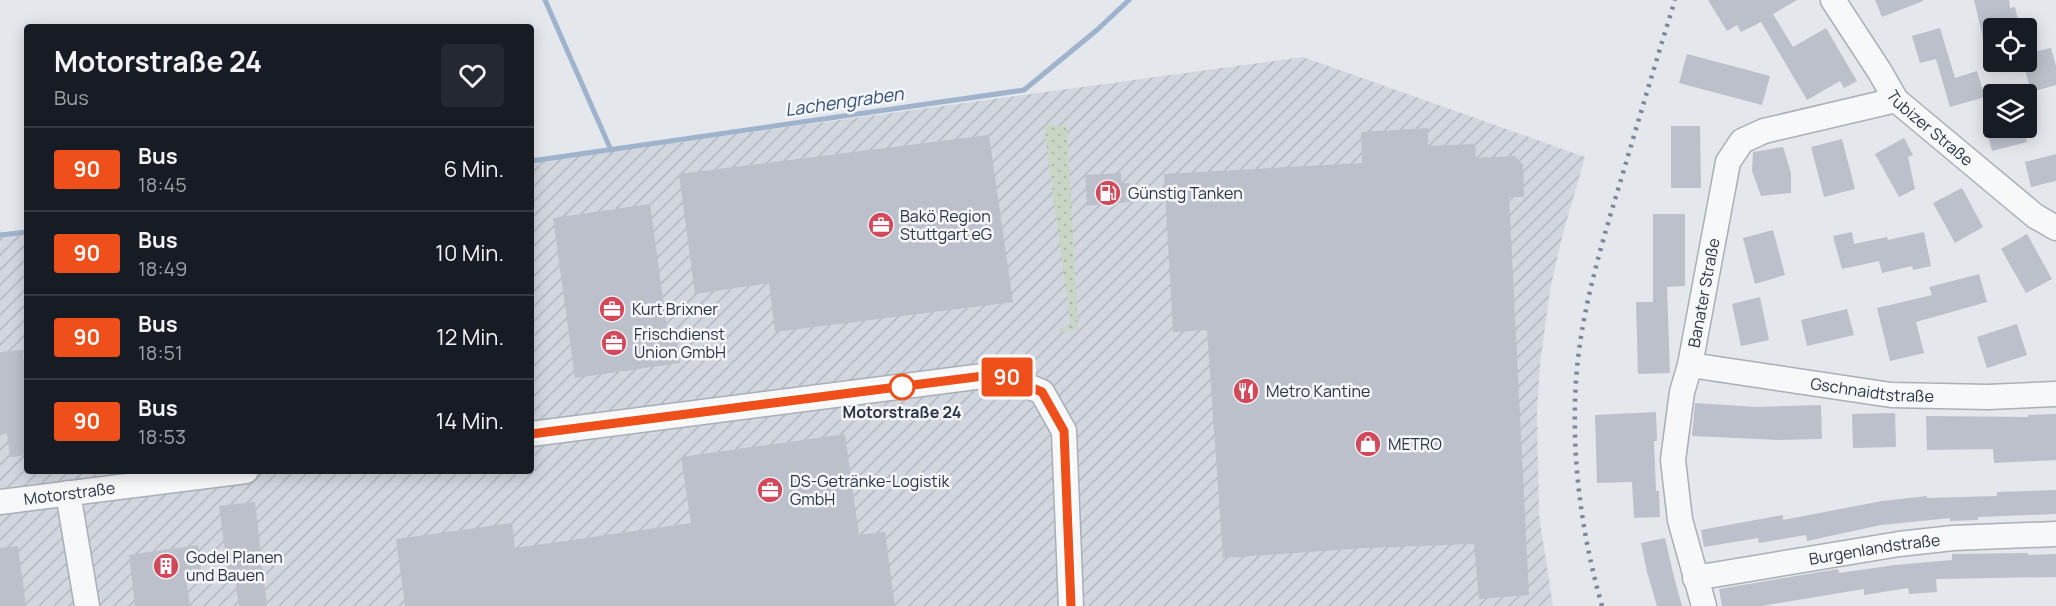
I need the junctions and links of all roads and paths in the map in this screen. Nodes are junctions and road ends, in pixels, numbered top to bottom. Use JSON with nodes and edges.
{"nodes":[{"id":1,"x":1833,"y":0,"type":"edge"},
{"id":2,"x":1896,"y":100,"type":"junction"},
{"id":3,"x":2056,"y":228,"type":"edge"},
{"id":4,"x":1690,"y":365,"type":"junction"},
{"id":5,"x":2056,"y":394,"type":"edge"},
{"id":6,"x":534,"y":434,"type":"edge"},
{"id":7,"x":222,"y":474,"type":"edge"},
{"id":8,"x":68,"y":493,"type":"junction"},
{"id":9,"x":0,"y":502,"type":"edge"},
{"id":10,"x":2056,"y":534,"type":"edge"},
{"id":11,"x":1695,"y":578,"type":"junction"},
{"id":12,"x":87,"y":606,"type":"edge"},
{"id":13,"x":1071,"y":606,"type":"edge"},
{"id":14,"x":1704,"y":606,"type":"edge"}],
"edges":[{"from":1,"to":2,"type":"street","name":"Tubizer Straße"},
{"from":2,"to":3,"type":"street","name":"Tubizer Straße"},
{"from":2,"to":4,"type":"street","name":"Banater Straße"},
{"from":4,"to":5,"type":"street","name":"Gschnaidtstraße"},
{"from":4,"to":11,"type":"street","name":"Banater Straße"},
{"from":6,"to":13,"type":"street"},
{"from":7,"to":8,"type":"street","name":"Motorstraße"},
{"from":8,"to":9,"type":"street","name":"Motorstraße"},
{"from":8,"to":12,"type":"street"},
{"from":10,"to":11,"type":"street","name":"Burgenlandstraße"},
{"from":11,"to":14,"type":"street","name":"Banater Straße"}]}
